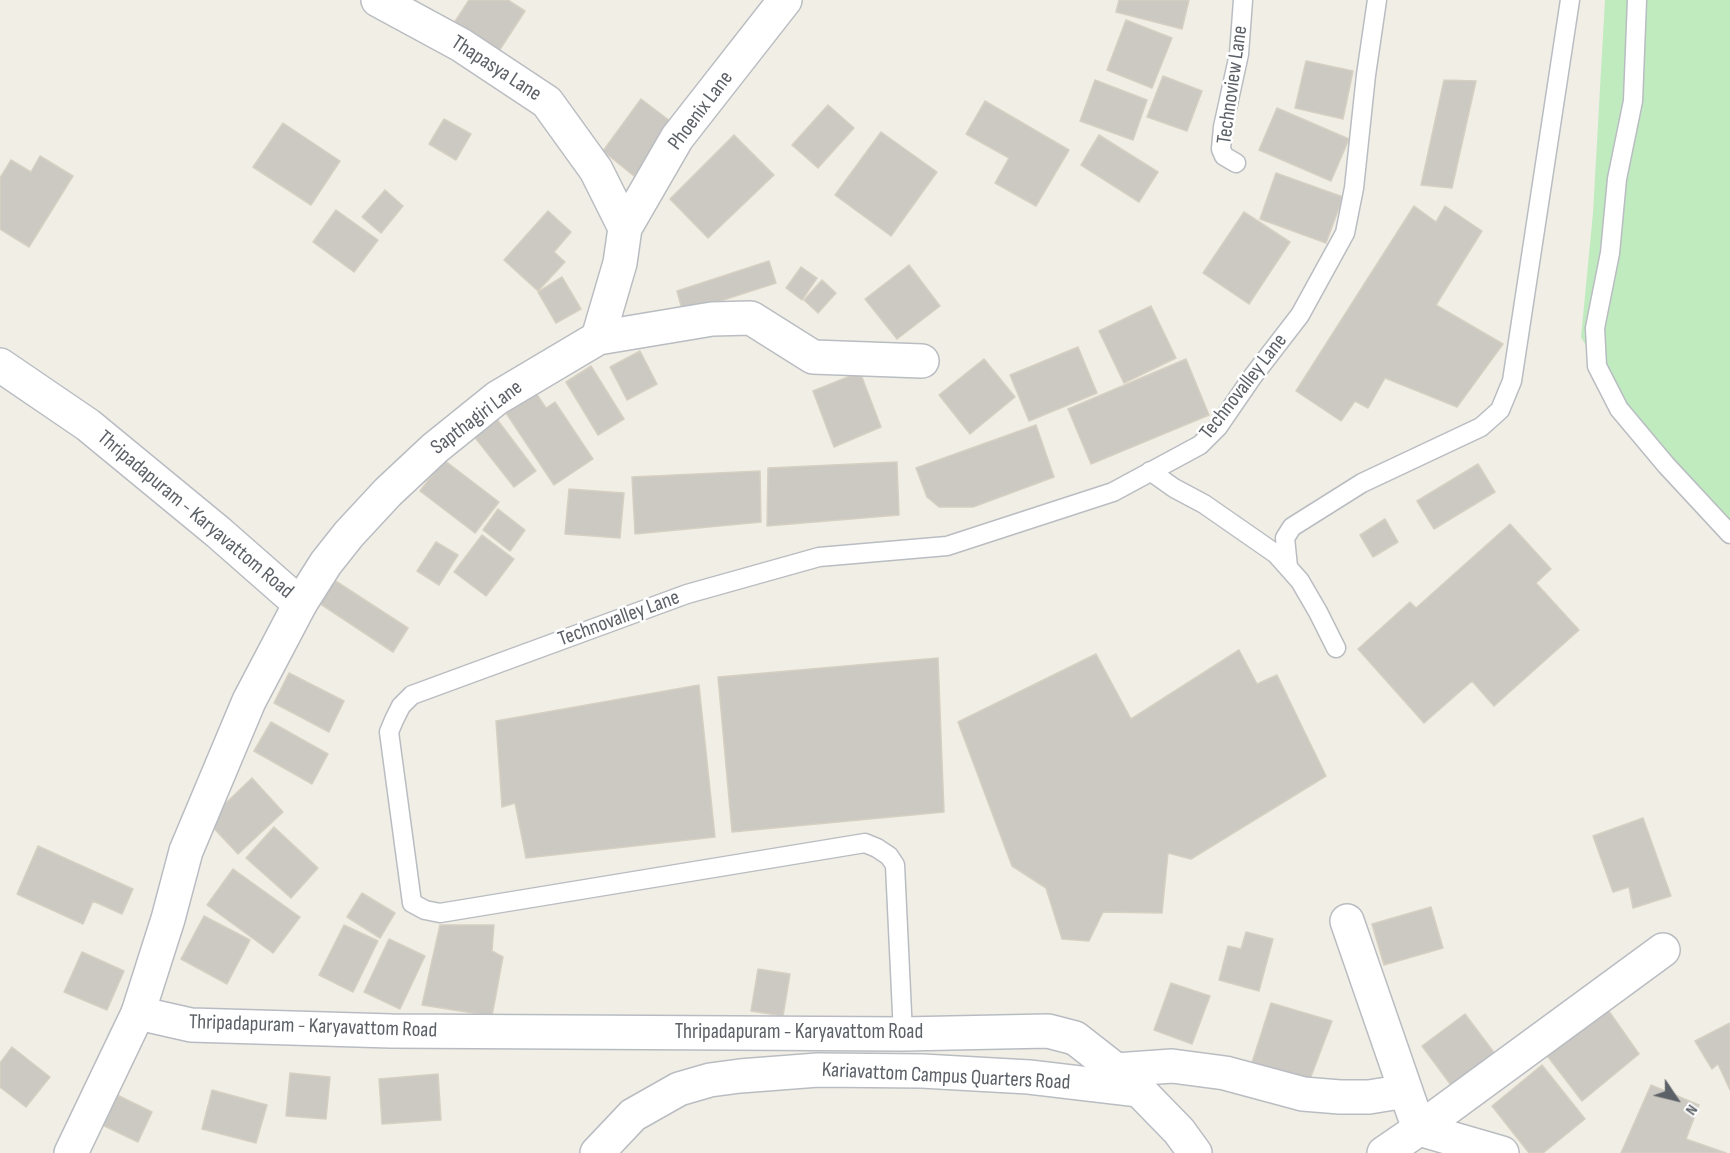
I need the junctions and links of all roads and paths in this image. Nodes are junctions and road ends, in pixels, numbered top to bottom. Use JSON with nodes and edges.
{"nodes":[{"id":1,"x":378,"y":0,"type":"edge"},
{"id":2,"x":785,"y":0,"type":"edge"},
{"id":3,"x":1243,"y":0,"type":"edge"},
{"id":4,"x":1377,"y":0,"type":"edge"},
{"id":5,"x":1570,"y":0,"type":"edge"},
{"id":6,"x":1637,"y":0,"type":"edge"},
{"id":7,"x":1236,"y":163,"type":"dead end"},
{"id":8,"x":625,"y":228,"type":"junction"},
{"id":9,"x":598,"y":338,"type":"junction"},
{"id":10,"x":922,"y":361,"type":"dead end"},
{"id":11,"x":0,"y":365,"type":"edge"},
{"id":12,"x":1150,"y":471,"type":"junction"},
{"id":13,"x":1730,"y":534,"type":"edge"},
{"id":14,"x":1288,"y":567,"type":"junction"},
{"id":15,"x":300,"y":604,"type":"junction"},
{"id":16,"x":1336,"y":648,"type":"dead end"},
{"id":17,"x":1347,"y":921,"type":"dead end"},
{"id":18,"x":1663,"y":950,"type":"dead end"},
{"id":19,"x":138,"y":1013,"type":"junction"},
{"id":20,"x":903,"y":1034,"type":"junction"},
{"id":21,"x":1128,"y":1080,"type":"junction"},
{"id":22,"x":1406,"y":1091,"type":"junction"},
{"id":23,"x":1419,"y":1129,"type":"junction"},
{"id":24,"x":71,"y":1153,"type":"edge"},
{"id":25,"x":597,"y":1153,"type":"edge"},
{"id":26,"x":1195,"y":1153,"type":"edge"},
{"id":27,"x":1384,"y":1153,"type":"edge"},
{"id":28,"x":1502,"y":1153,"type":"edge"}],
"edges":[{"from":1,"to":8,"type":"street","name":"Thapasya Lane"},
{"from":2,"to":8,"type":"street","name":"Phoenix Lane"},
{"from":3,"to":7,"type":"lane","name":"Technoview Lane"},
{"from":4,"to":12,"type":"lane","name":"Technovalley Lane"},
{"from":5,"to":14,"type":"lane"},
{"from":6,"to":13,"type":"lane"},
{"from":8,"to":9,"type":"street"},
{"from":9,"to":10,"type":"street"},
{"from":9,"to":15,"type":"street","name":"Sapthagiri Lane"},
{"from":11,"to":15,"type":"street","name":"Thripadapuram - Karyavattom Road"},
{"from":12,"to":14,"type":"lane"},
{"from":12,"to":20,"type":"lane","name":"Technovalley Lane"},
{"from":14,"to":16,"type":"lane"},
{"from":15,"to":19,"type":"street","name":"Thripadapuram - Karyavattom Road"},
{"from":17,"to":22,"type":"street"},
{"from":18,"to":23,"type":"street"},
{"from":19,"to":20,"type":"street","name":"Thripadapuram - Karyavattom Road"},
{"from":19,"to":24,"type":"street"},
{"from":20,"to":21,"type":"street","name":"Thripadapuram - Karyavattom Road"},
{"from":21,"to":22,"type":"street","name":"Kariavattom Campus Quarters Road"},
{"from":21,"to":25,"type":"street","name":"Kariavattom Campus Quarters Road"},
{"from":21,"to":26,"type":"street","name":"Thripadapuram - Karyavattom Road"},
{"from":22,"to":23,"type":"street"},
{"from":23,"to":27,"type":"street"},
{"from":23,"to":28,"type":"street"}]}
